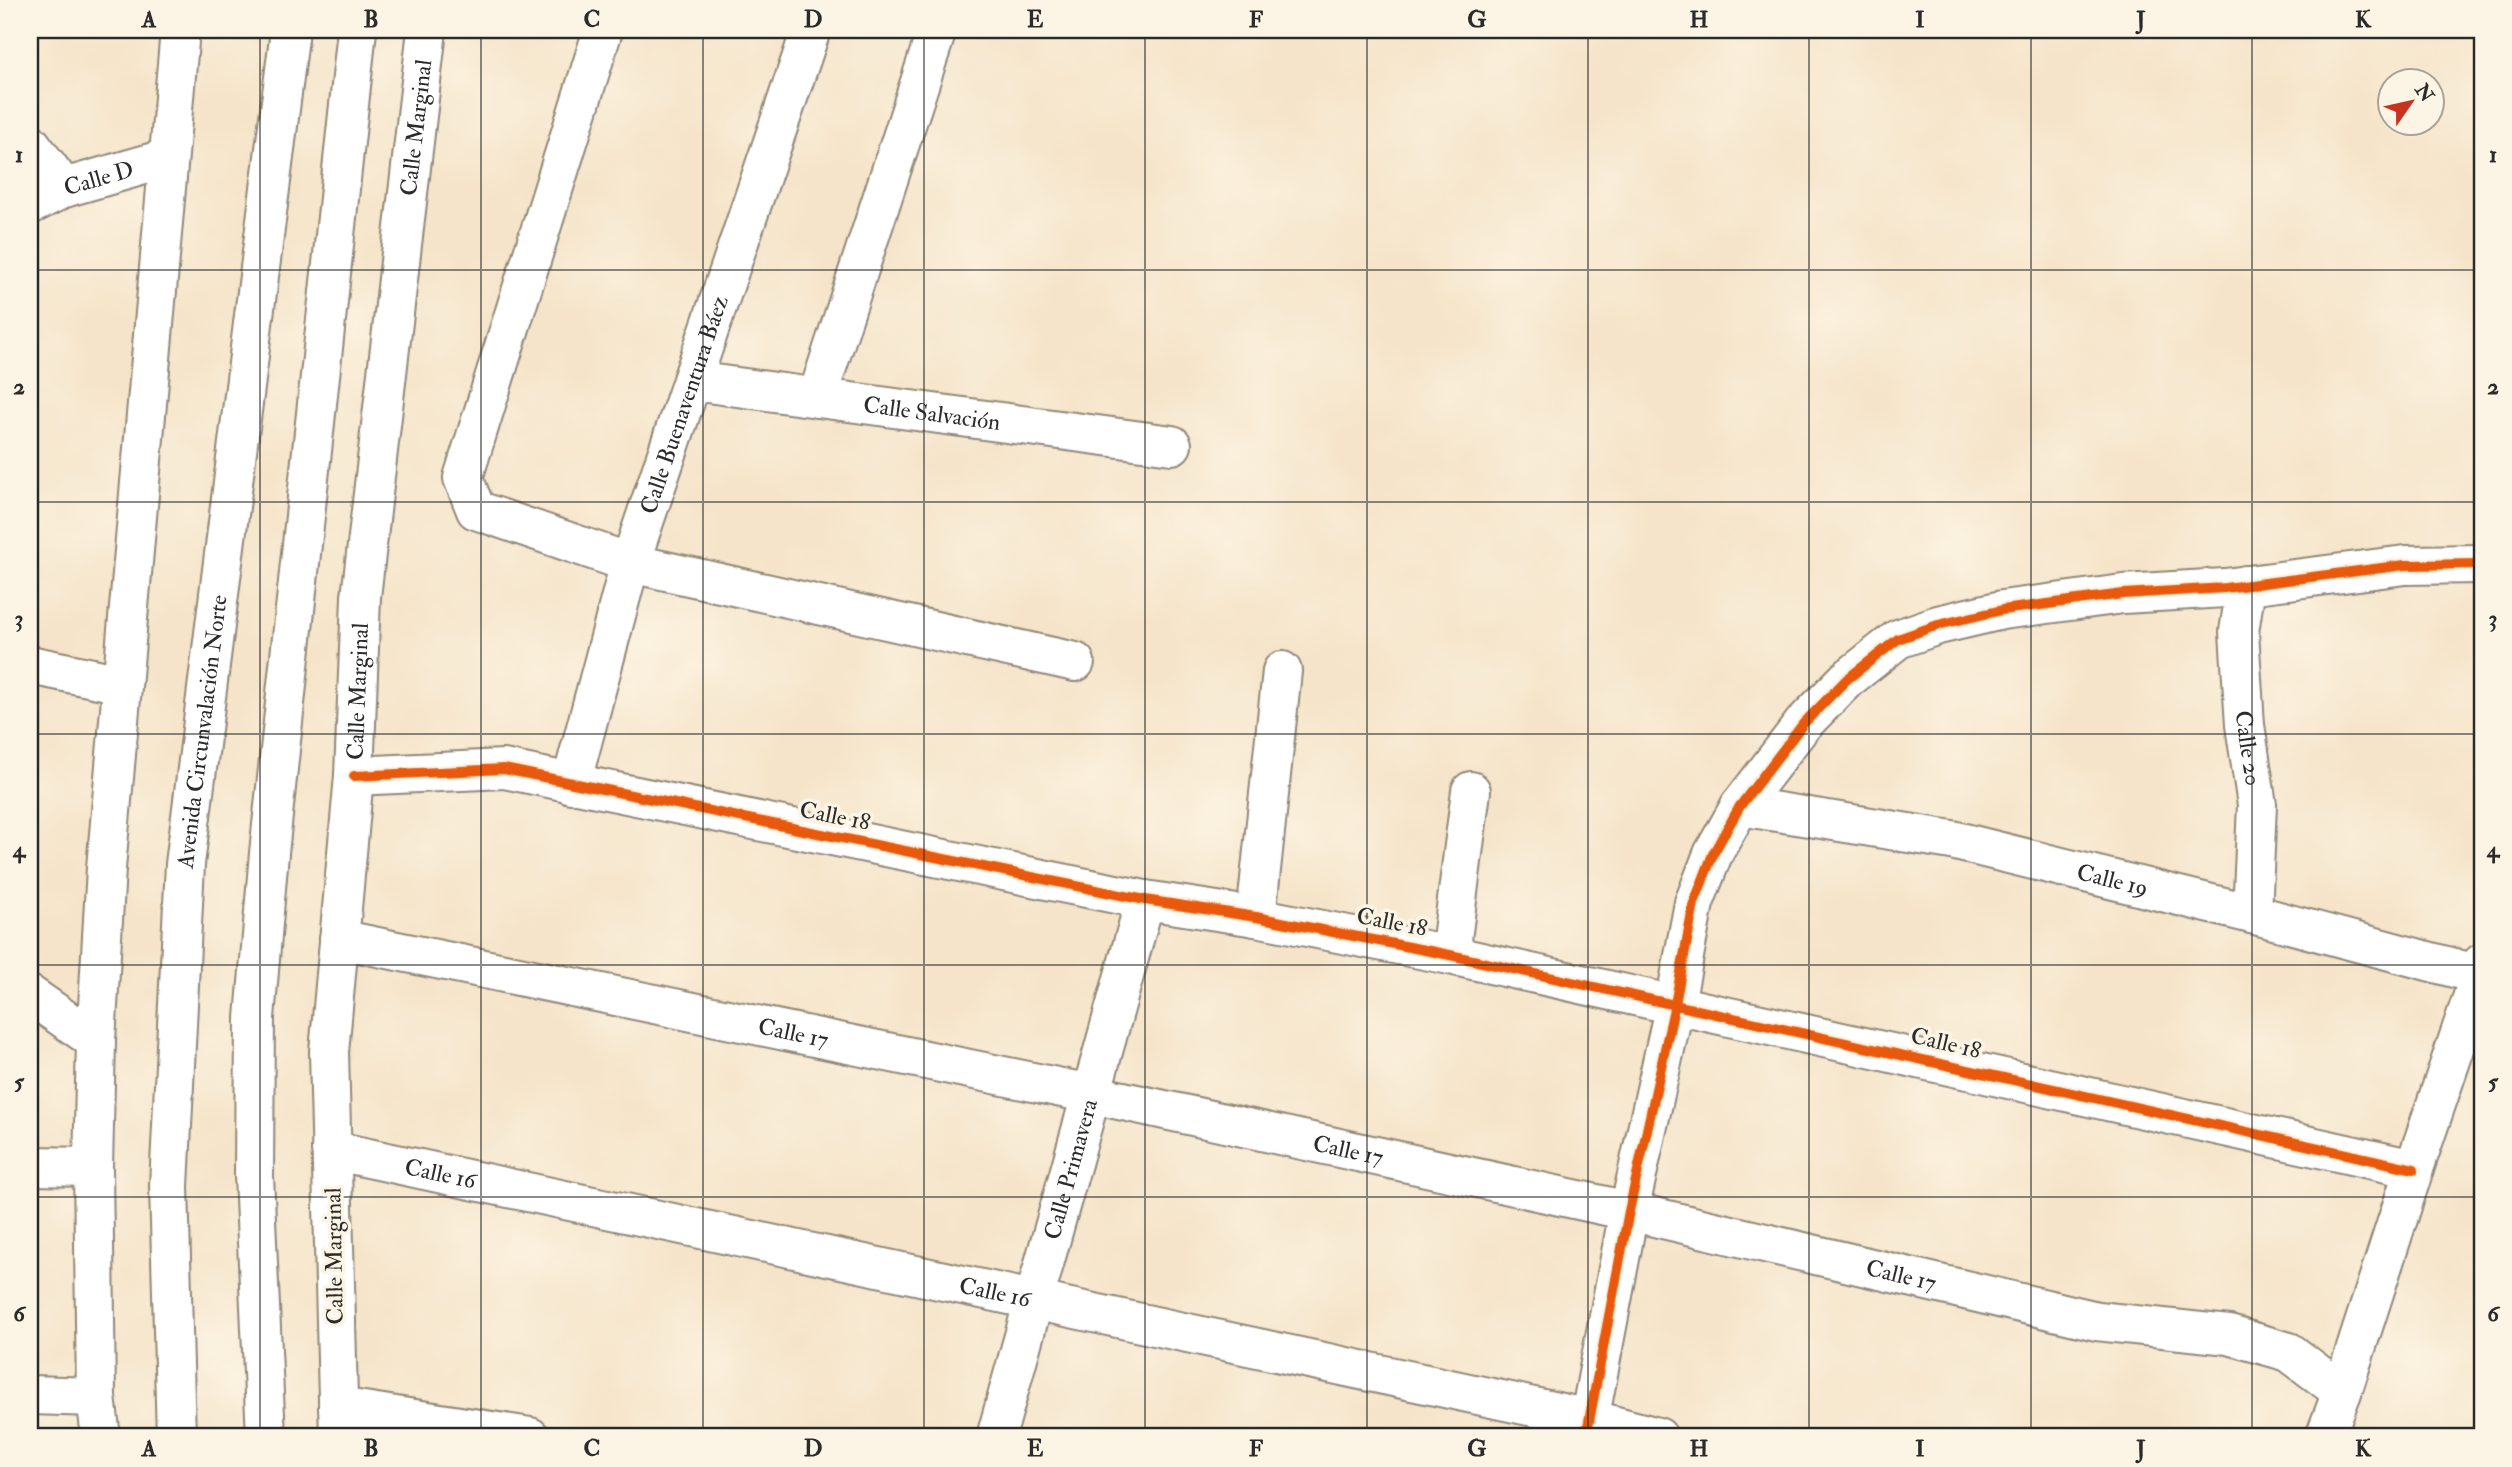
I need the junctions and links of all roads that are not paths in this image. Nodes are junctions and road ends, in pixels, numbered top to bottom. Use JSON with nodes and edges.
{"nodes":[{"id":1,"x":180,"y":30,"type":"edge"},
{"id":2,"x":290,"y":30,"type":"edge"},
{"id":3,"x":357,"y":30,"type":"edge"},
{"id":4,"x":426,"y":30,"type":"edge"},
{"id":5,"x":603,"y":30,"type":"edge"},
{"id":6,"x":811,"y":30,"type":"edge"},
{"id":7,"x":937,"y":30,"type":"edge"},
{"id":8,"x":30,"y":144,"type":"edge"},
{"id":9,"x":168,"y":158,"type":"junction"},
{"id":10,"x":64,"y":188,"type":"junction"},
{"id":11,"x":30,"y":205,"type":"edge"},
{"id":12,"x":692,"y":381,"type":"junction"},
{"id":13,"x":817,"y":398,"type":"junction"},
{"id":14,"x":1172,"y":445,"type":"dead end"},
{"id":15,"x":630,"y":562,"type":"junction"},
{"id":16,"x":2482,"y":564,"type":"edge"},
{"id":17,"x":2246,"y":585,"type":"junction"},
{"id":18,"x":1075,"y":663,"type":"dead end"},
{"id":19,"x":30,"y":665,"type":"edge"},
{"id":20,"x":1282,"y":671,"type":"dead end"},
{"id":21,"x":122,"y":684,"type":"junction"},
{"id":22,"x":354,"y":776,"type":"junction"},
{"id":23,"x":571,"y":784,"type":"junction"},
{"id":24,"x":1471,"y":790,"type":"dead end"},
{"id":25,"x":1740,"y":806,"type":"junction"},
{"id":26,"x":1145,"y":900,"type":"junction"},
{"id":27,"x":2252,"y":914,"type":"junction"},
{"id":28,"x":1256,"y":917,"type":"junction"},
{"id":29,"x":339,"y":939,"type":"junction"},
{"id":30,"x":1450,"y":955,"type":"junction"},
{"id":31,"x":2481,"y":969,"type":"edge"},
{"id":32,"x":30,"y":995,"type":"edge"},
{"id":33,"x":1675,"y":1004,"type":"junction"},
{"id":34,"x":96,"y":1041,"type":"junction"},
{"id":35,"x":1091,"y":1094,"type":"junction"},
{"id":36,"x":331,"y":1150,"type":"junction"},
{"id":37,"x":30,"y":1166,"type":"edge"},
{"id":38,"x":93,"y":1167,"type":"junction"},
{"id":39,"x":2414,"y":1168,"type":"junction"},
{"id":40,"x":1629,"y":1211,"type":"junction"},
{"id":41,"x":1034,"y":1300,"type":"junction"},
{"id":42,"x":2342,"y":1392,"type":"junction"},
{"id":43,"x":30,"y":1395,"type":"edge"},
{"id":44,"x":96,"y":1397,"type":"junction"},
{"id":45,"x":339,"y":1422,"type":"edge"},
{"id":46,"x":1588,"y":1428,"type":"edge"},
{"id":47,"x":101,"y":1437,"type":"edge"},
{"id":48,"x":176,"y":1437,"type":"edge"},
{"id":49,"x":266,"y":1437,"type":"edge"},
{"id":50,"x":530,"y":1437,"type":"edge"},
{"id":51,"x":996,"y":1437,"type":"edge"},
{"id":52,"x":1658,"y":1437,"type":"edge"},
{"id":53,"x":2325,"y":1437,"type":"edge"}],
"edges":[{"from":1,"to":9,"type":"main road"},
{"from":2,"to":48,"type":"main road","name":"Avenida Circunvalación Norte"},
{"from":3,"to":49,"type":"main road"},
{"from":4,"to":22,"type":"main road","name":"Calle Marginal"},
{"from":5,"to":15,"type":"main road"},
{"from":6,"to":12,"type":"main road","name":"Calle Buenaventura Báez"},
{"from":7,"to":13,"type":"main road"},
{"from":8,"to":10,"type":"main road"},
{"from":9,"to":10,"type":"main road","name":"Calle D"},
{"from":9,"to":21,"type":"main road"},
{"from":10,"to":11,"type":"main road","name":"Calle D"},
{"from":12,"to":13,"type":"main road","name":"Calle Salvación"},
{"from":12,"to":15,"type":"main road","name":"Calle Buenaventura Báez"},
{"from":13,"to":14,"type":"main road","name":"Calle Salvación"},
{"from":15,"to":18,"type":"main road"},
{"from":15,"to":23,"type":"main road","name":"Calle Buenaventura Báez"},
{"from":16,"to":17,"type":"main road"},
{"from":17,"to":25,"type":"main road"},
{"from":17,"to":27,"type":"main road","name":"Calle 20"},
{"from":19,"to":21,"type":"main road"},
{"from":20,"to":28,"type":"main road"},
{"from":21,"to":34,"type":"main road"},
{"from":22,"to":23,"type":"main road","name":"Calle 18"},
{"from":22,"to":29,"type":"main road","name":"Calle Marginal"},
{"from":23,"to":26,"type":"main road","name":"Calle 18"},
{"from":24,"to":30,"type":"main road"},
{"from":25,"to":27,"type":"main road","name":"Calle 19"},
{"from":25,"to":33,"type":"main road"},
{"from":26,"to":28,"type":"main road","name":"Calle 18"},
{"from":26,"to":35,"type":"main road","name":"Calle Primavera"},
{"from":27,"to":31,"type":"main road","name":"Calle 19"},
{"from":28,"to":30,"type":"main road","name":"Calle 18"},
{"from":29,"to":35,"type":"main road","name":"Calle 17"},
{"from":29,"to":36,"type":"main road","name":"Calle Marginal"},
{"from":30,"to":33,"type":"main road","name":"Calle 18"},
{"from":31,"to":39,"type":"main road"},
{"from":32,"to":34,"type":"main road"},
{"from":33,"to":39,"type":"main road","name":"Calle 18"},
{"from":33,"to":40,"type":"main road"},
{"from":34,"to":38,"type":"main road"},
{"from":35,"to":40,"type":"main road","name":"Calle 17"},
{"from":35,"to":41,"type":"main road","name":"Calle Primavera"},
{"from":36,"to":41,"type":"main road","name":"Calle 16"},
{"from":36,"to":45,"type":"main road","name":"Calle Marginal"},
{"from":37,"to":38,"type":"main road"},
{"from":38,"to":44,"type":"main road"},
{"from":39,"to":42,"type":"main road"},
{"from":40,"to":42,"type":"main road","name":"Calle 17"},
{"from":40,"to":46,"type":"main road"},
{"from":41,"to":46,"type":"main road","name":"Calle 16"},
{"from":41,"to":51,"type":"main road","name":"Calle Primavera"},
{"from":42,"to":53,"type":"main road"},
{"from":43,"to":44,"type":"main road"},
{"from":44,"to":47,"type":"main road"},
{"from":45,"to":50,"type":"main road"},
{"from":46,"to":52,"type":"main road","name":"Calle 16"}]}
